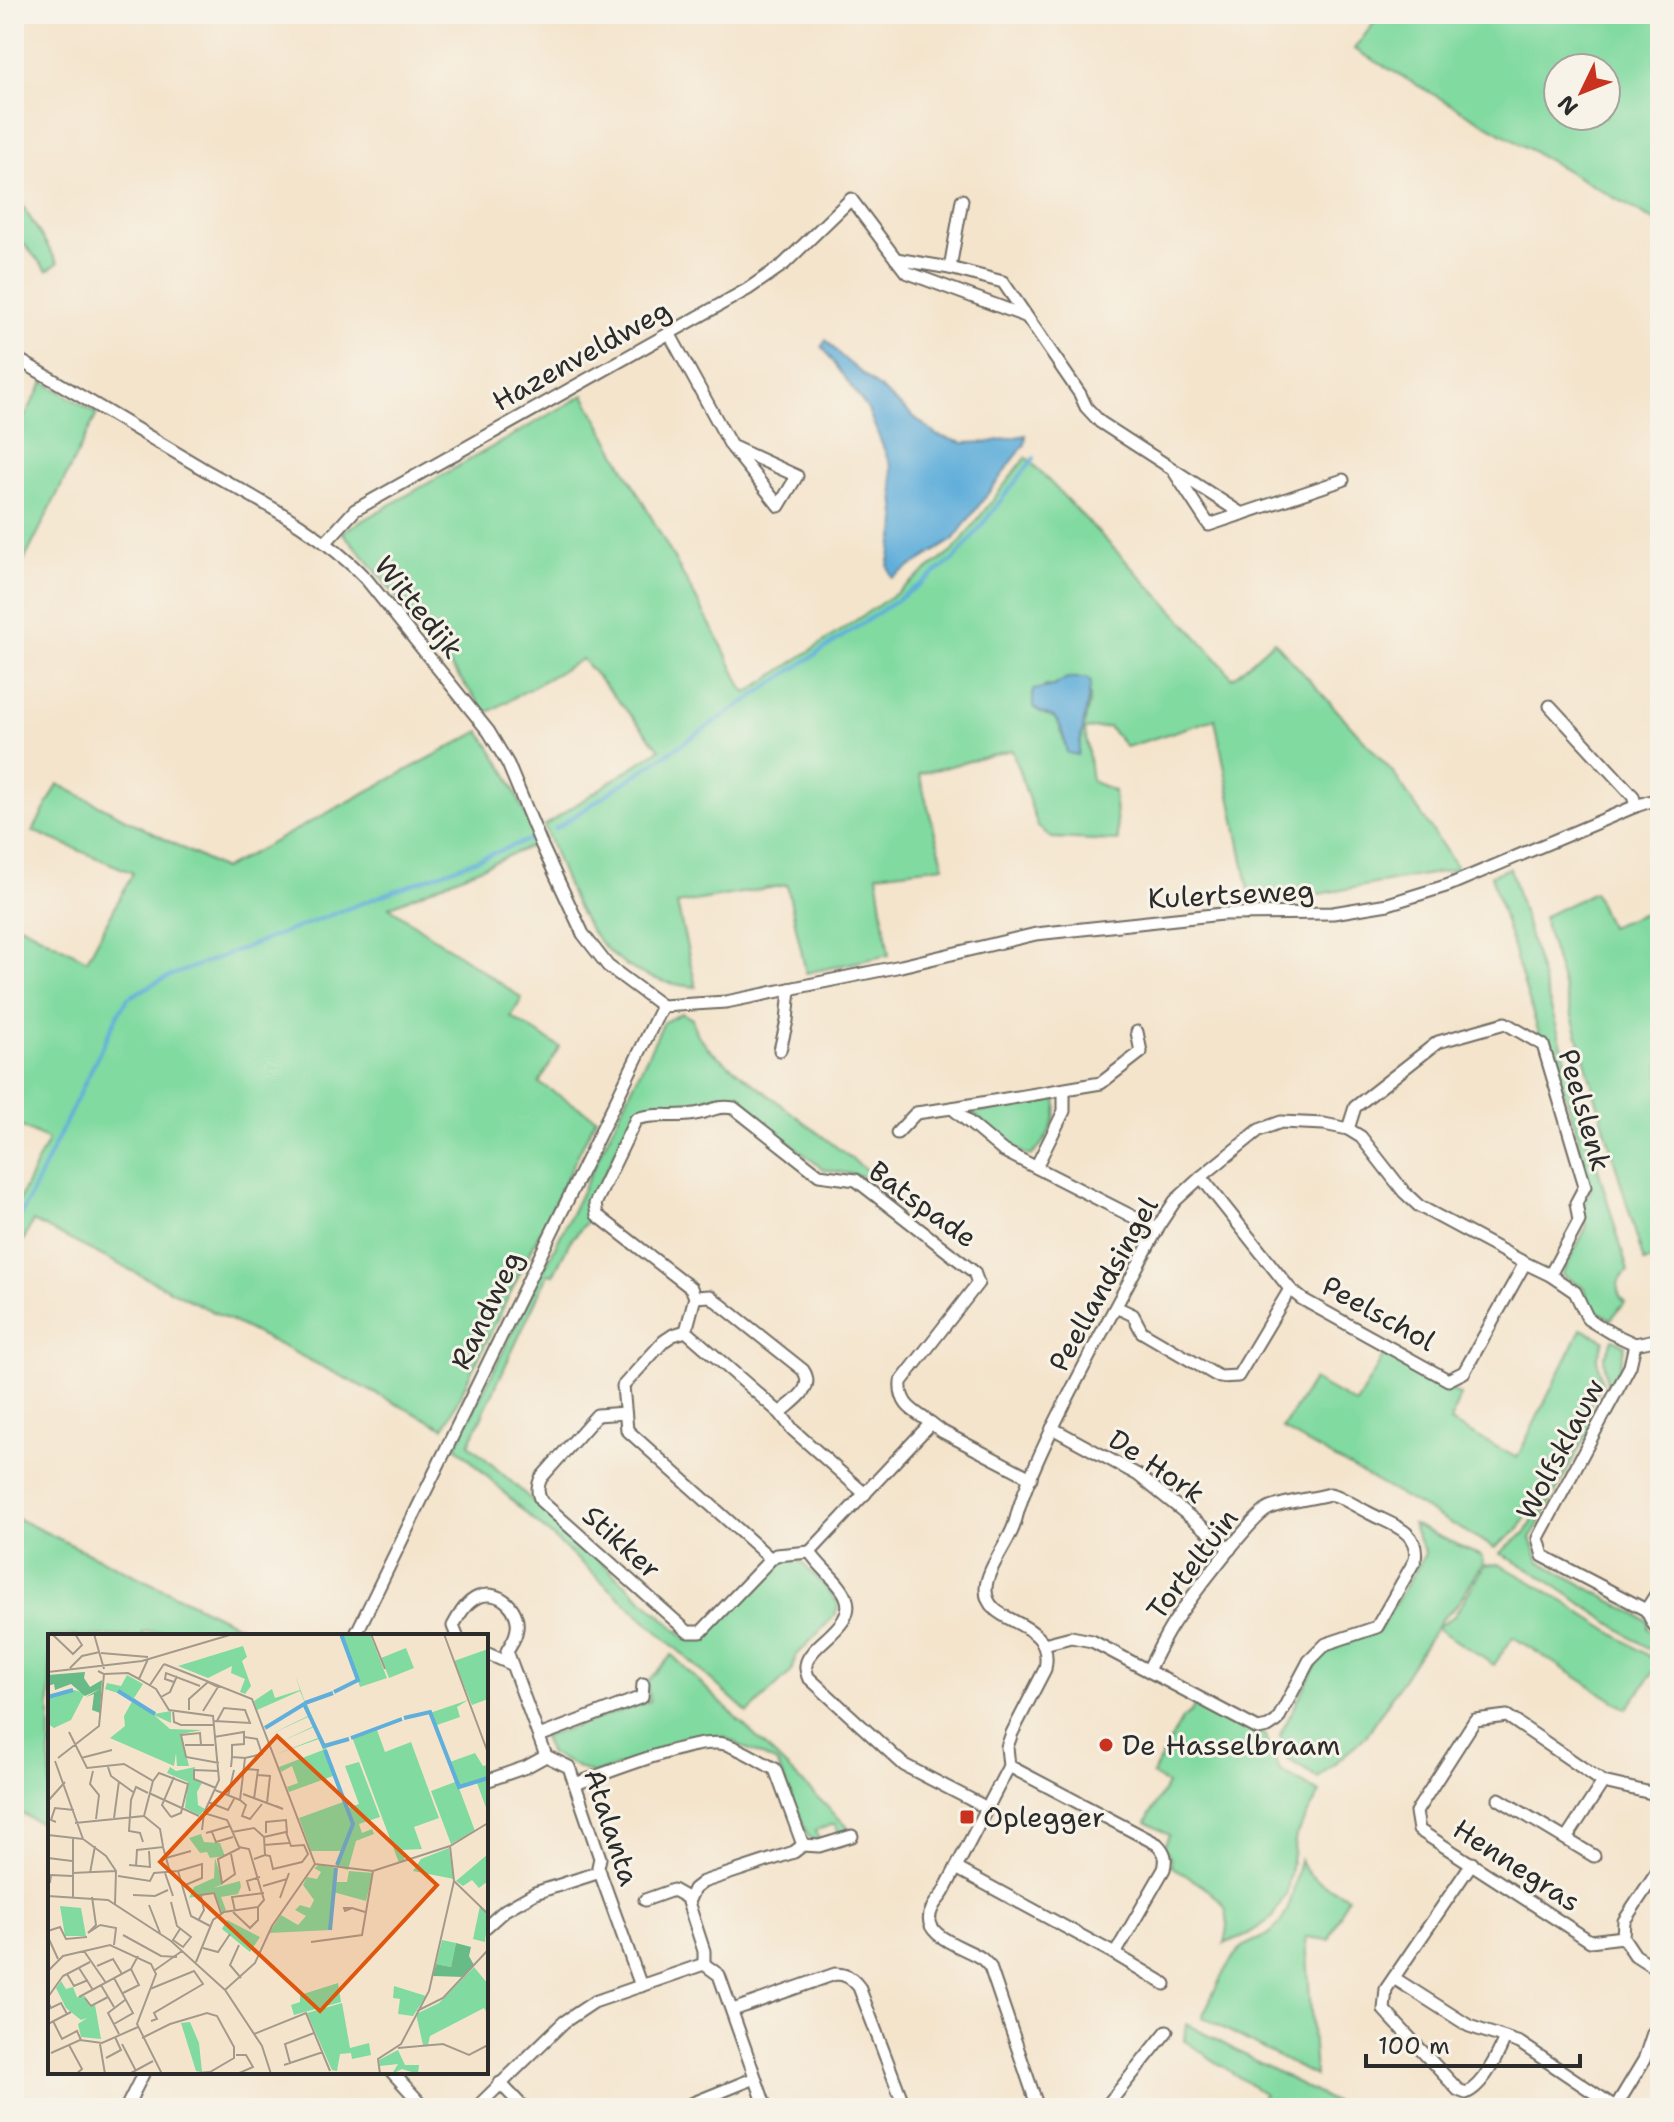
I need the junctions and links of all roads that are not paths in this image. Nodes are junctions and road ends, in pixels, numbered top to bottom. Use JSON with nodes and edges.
{"nodes":[{"id":1,"x":962,"y":200,"type":"dead end"},
{"id":2,"x":896,"y":259,"type":"junction"},
{"id":3,"x":950,"y":268,"type":"junction"},
{"id":4,"x":1026,"y":317,"type":"junction"},
{"id":5,"x":669,"y":333,"type":"junction"},
{"id":6,"x":14,"y":357,"type":"edge"},
{"id":7,"x":731,"y":446,"type":"junction"},
{"id":8,"x":1172,"y":469,"type":"junction"},
{"id":9,"x":1343,"y":480,"type":"dead end"},
{"id":10,"x":1242,"y":514,"type":"junction"},
{"id":11,"x":326,"y":542,"type":"junction"},
{"id":12,"x":1550,"y":706,"type":"dead end"},
{"id":13,"x":1660,"y":798,"type":"edge"},
{"id":14,"x":1636,"y":806,"type":"junction"},
{"id":15,"x":790,"y":989,"type":"junction"},
{"id":16,"x":662,"y":1006,"type":"junction"},
{"id":17,"x":1137,"y":1032,"type":"dead end"},
{"id":18,"x":780,"y":1050,"type":"dead end"},
{"id":19,"x":1064,"y":1090,"type":"junction"},
{"id":20,"x":952,"y":1108,"type":"junction"},
{"id":21,"x":1348,"y":1129,"type":"junction"},
{"id":22,"x":897,"y":1133,"type":"dead end"},
{"id":23,"x":1036,"y":1167,"type":"junction"},
{"id":24,"x":1201,"y":1177,"type":"junction"},
{"id":25,"x":1157,"y":1229,"type":"junction"},
{"id":26,"x":1525,"y":1263,"type":"junction"},
{"id":27,"x":1550,"y":1275,"type":"junction"},
{"id":28,"x":1290,"y":1289,"type":"junction"},
{"id":29,"x":695,"y":1297,"type":"junction"},
{"id":30,"x":1116,"y":1307,"type":"junction"},
{"id":31,"x":686,"y":1331,"type":"junction"},
{"id":32,"x":1660,"y":1339,"type":"edge"},
{"id":33,"x":1635,"y":1344,"type":"junction"},
{"id":34,"x":625,"y":1413,"type":"junction"},
{"id":35,"x":780,"y":1413,"type":"junction"},
{"id":36,"x":931,"y":1423,"type":"junction"},
{"id":37,"x":1052,"y":1428,"type":"junction"},
{"id":38,"x":1031,"y":1478,"type":"junction"},
{"id":39,"x":865,"y":1494,"type":"junction"},
{"id":40,"x":1230,"y":1549,"type":"junction"},
{"id":41,"x":810,"y":1552,"type":"junction"},
{"id":42,"x":771,"y":1559,"type":"junction"},
{"id":43,"x":1660,"y":1588,"type":"edge"},
{"id":44,"x":1646,"y":1610,"type":"junction"},
{"id":45,"x":1660,"y":1629,"type":"edge"},
{"id":46,"x":356,"y":1634,"type":"edge"},
{"id":47,"x":456,"y":1634,"type":"edge"},
{"id":48,"x":1044,"y":1644,"type":"junction"},
{"id":49,"x":488,"y":1654,"type":"edge"},
{"id":50,"x":511,"y":1664,"type":"junction"},
{"id":51,"x":1148,"y":1670,"type":"junction"},
{"id":52,"x":643,"y":1684,"type":"dead end"},
{"id":53,"x":539,"y":1736,"type":"junction"},
{"id":54,"x":546,"y":1756,"type":"junction"},
{"id":55,"x":1009,"y":1766,"type":"junction"},
{"id":56,"x":488,"y":1780,"type":"edge"},
{"id":57,"x":1603,"y":1782,"type":"junction"},
{"id":58,"x":575,"y":1784,"type":"junction"},
{"id":59,"x":1660,"y":1795,"type":"edge"},
{"id":60,"x":1499,"y":1799,"type":"dead end"},
{"id":61,"x":987,"y":1808,"type":"junction"},
{"id":62,"x":852,"y":1836,"type":"dead end"},
{"id":63,"x":1566,"y":1839,"type":"junction"},
{"id":64,"x":803,"y":1845,"type":"junction"},
{"id":65,"x":1594,"y":1856,"type":"dead end"},
{"id":66,"x":1472,"y":1863,"type":"junction"},
{"id":67,"x":1660,"y":1867,"type":"edge"},
{"id":68,"x":956,"y":1868,"type":"junction"},
{"id":69,"x":600,"y":1872,"type":"junction"},
{"id":70,"x":689,"y":1899,"type":"junction"},
{"id":71,"x":645,"y":1900,"type":"dead end"},
{"id":72,"x":488,"y":1925,"type":"edge"},
{"id":73,"x":1623,"y":1937,"type":"junction"},
{"id":74,"x":1115,"y":1954,"type":"junction"},
{"id":75,"x":704,"y":1964,"type":"junction"},
{"id":76,"x":1660,"y":1971,"type":"edge"},
{"id":77,"x":1394,"y":1978,"type":"junction"},
{"id":78,"x":1165,"y":1984,"type":"dead end"},
{"id":79,"x":641,"y":1986,"type":"junction"},
{"id":80,"x":733,"y":2010,"type":"junction"},
{"id":81,"x":1660,"y":2023,"type":"edge"},
{"id":82,"x":1167,"y":2031,"type":"dead end"},
{"id":83,"x":1505,"y":2038,"type":"junction"},
{"id":84,"x":143,"y":2074,"type":"edge"},
{"id":85,"x":394,"y":2074,"type":"edge"},
{"id":86,"x":755,"y":2078,"type":"junction"},
{"id":87,"x":500,"y":2083,"type":"junction"},
{"id":88,"x":1615,"y":2107,"type":"edge"},
{"id":89,"x":126,"y":2108,"type":"edge"},
{"id":90,"x":425,"y":2108,"type":"edge"},
{"id":91,"x":476,"y":2108,"type":"edge"},
{"id":92,"x":524,"y":2108,"type":"edge"},
{"id":93,"x":681,"y":2108,"type":"edge"},
{"id":94,"x":766,"y":2108,"type":"edge"},
{"id":95,"x":905,"y":2108,"type":"edge"},
{"id":96,"x":1038,"y":2108,"type":"edge"},
{"id":97,"x":1105,"y":2108,"type":"edge"}],
"edges":[{"from":1,"to":3,"type":"street"},
{"from":2,"to":3,"type":"street"},
{"from":2,"to":4,"type":"street"},
{"from":2,"to":5,"type":"street","name":"Hazenveldweg"},
{"from":3,"to":4,"type":"street"},
{"from":4,"to":8,"type":"street"},
{"from":5,"to":7,"type":"street"},
{"from":5,"to":11,"type":"street","name":"Hazenveldweg"},
{"from":6,"to":11,"type":"street","name":"Wittedijk"},
{"from":7,"to":7,"type":"street"},
{"from":8,"to":10,"type":"street"},
{"from":8,"to":10,"type":"street"},
{"from":9,"to":10,"type":"street"},
{"from":11,"to":16,"type":"street","name":"Wittedijk"},
{"from":12,"to":14,"type":"street"},
{"from":13,"to":14,"type":"street","name":"Kulertseweg"},
{"from":14,"to":15,"type":"street","name":"Kulertseweg"},
{"from":15,"to":16,"type":"street","name":"Kulertseweg"},
{"from":15,"to":18,"type":"street"},
{"from":16,"to":46,"type":"street","name":"Randweg"},
{"from":17,"to":19,"type":"street"},
{"from":19,"to":20,"type":"street"},
{"from":19,"to":23,"type":"street"},
{"from":20,"to":22,"type":"street"},
{"from":20,"to":23,"type":"street"},
{"from":21,"to":24,"type":"street","name":"Peellandsingel"},
{"from":21,"to":26,"type":"street"},
{"from":21,"to":27,"type":"street","name":"Peelslenk"},
{"from":23,"to":25,"type":"street"},
{"from":24,"to":25,"type":"street","name":"Peellandsingel"},
{"from":24,"to":28,"type":"street","name":"Peelschol"},
{"from":25,"to":30,"type":"street","name":"Peellandsingel"},
{"from":26,"to":27,"type":"street"},
{"from":26,"to":28,"type":"street","name":"Peelschol"},
{"from":27,"to":33,"type":"street"},
{"from":28,"to":30,"type":"street"},
{"from":29,"to":31,"type":"street"},
{"from":29,"to":35,"type":"street"},
{"from":29,"to":36,"type":"street","name":"Batspade"},
{"from":30,"to":37,"type":"street","name":"Peellandsingel"},
{"from":31,"to":34,"type":"street"},
{"from":31,"to":35,"type":"street"},
{"from":32,"to":33,"type":"street"},
{"from":33,"to":44,"type":"street","name":"Wolfsklauw"},
{"from":34,"to":42,"type":"street"},
{"from":34,"to":42,"type":"street","name":"Stikker"},
{"from":35,"to":39,"type":"street"},
{"from":36,"to":38,"type":"street"},
{"from":36,"to":39,"type":"street"},
{"from":37,"to":38,"type":"street","name":"Peellandsingel"},
{"from":37,"to":40,"type":"street","name":"De Hork"},
{"from":38,"to":48,"type":"street","name":"Peellandsingel"},
{"from":39,"to":41,"type":"street"},
{"from":40,"to":51,"type":"street","name":"Torteltuin"},
{"from":40,"to":51,"type":"street","name":"Torteltuin"},
{"from":41,"to":42,"type":"street"},
{"from":41,"to":61,"type":"street"},
{"from":43,"to":44,"type":"street"},
{"from":44,"to":45,"type":"street","name":"Wolfsklauw"},
{"from":47,"to":50,"type":"street"},
{"from":48,"to":51,"type":"street","name":"Torteltuin"},
{"from":48,"to":55,"type":"street"},
{"from":49,"to":50,"type":"street"},
{"from":50,"to":53,"type":"street"},
{"from":52,"to":53,"type":"street"},
{"from":53,"to":54,"type":"street"},
{"from":54,"to":56,"type":"street","name":"Atalanta"},
{"from":54,"to":58,"type":"street","name":"Atalanta"},
{"from":55,"to":61,"type":"street"},
{"from":55,"to":74,"type":"street"},
{"from":57,"to":59,"type":"street","name":"Hennegras"},
{"from":57,"to":63,"type":"street","name":"Hennegras"},
{"from":57,"to":66,"type":"street","name":"Hennegras"},
{"from":58,"to":64,"type":"street"},
{"from":58,"to":69,"type":"street","name":"Atalanta"},
{"from":60,"to":63,"type":"street","name":"Hennegras"},
{"from":61,"to":68,"type":"street"},
{"from":62,"to":64,"type":"street"},
{"from":63,"to":65,"type":"street","name":"Hennegras"},
{"from":64,"to":70,"type":"street"},
{"from":66,"to":73,"type":"street","name":"Hennegras"},
{"from":66,"to":77,"type":"street"},
{"from":67,"to":73,"type":"street"},
{"from":68,"to":74,"type":"street"},
{"from":68,"to":96,"type":"street"},
{"from":69,"to":72,"type":"street"},
{"from":69,"to":79,"type":"street","name":"Atalanta"},
{"from":70,"to":71,"type":"street"},
{"from":70,"to":75,"type":"street"},
{"from":73,"to":76,"type":"street"},
{"from":74,"to":78,"type":"street"},
{"from":75,"to":79,"type":"street"},
{"from":75,"to":80,"type":"street"},
{"from":77,"to":83,"type":"street"},
{"from":77,"to":83,"type":"street"},
{"from":79,"to":87,"type":"street"},
{"from":80,"to":86,"type":"street"},
{"from":80,"to":95,"type":"street"},
{"from":81,"to":88,"type":"street"},
{"from":82,"to":97,"type":"street"},
{"from":83,"to":88,"type":"street"},
{"from":84,"to":89,"type":"street"},
{"from":85,"to":90,"type":"street"},
{"from":86,"to":93,"type":"street"},
{"from":86,"to":94,"type":"street"},
{"from":87,"to":91,"type":"street"},
{"from":87,"to":92,"type":"street"}]}
